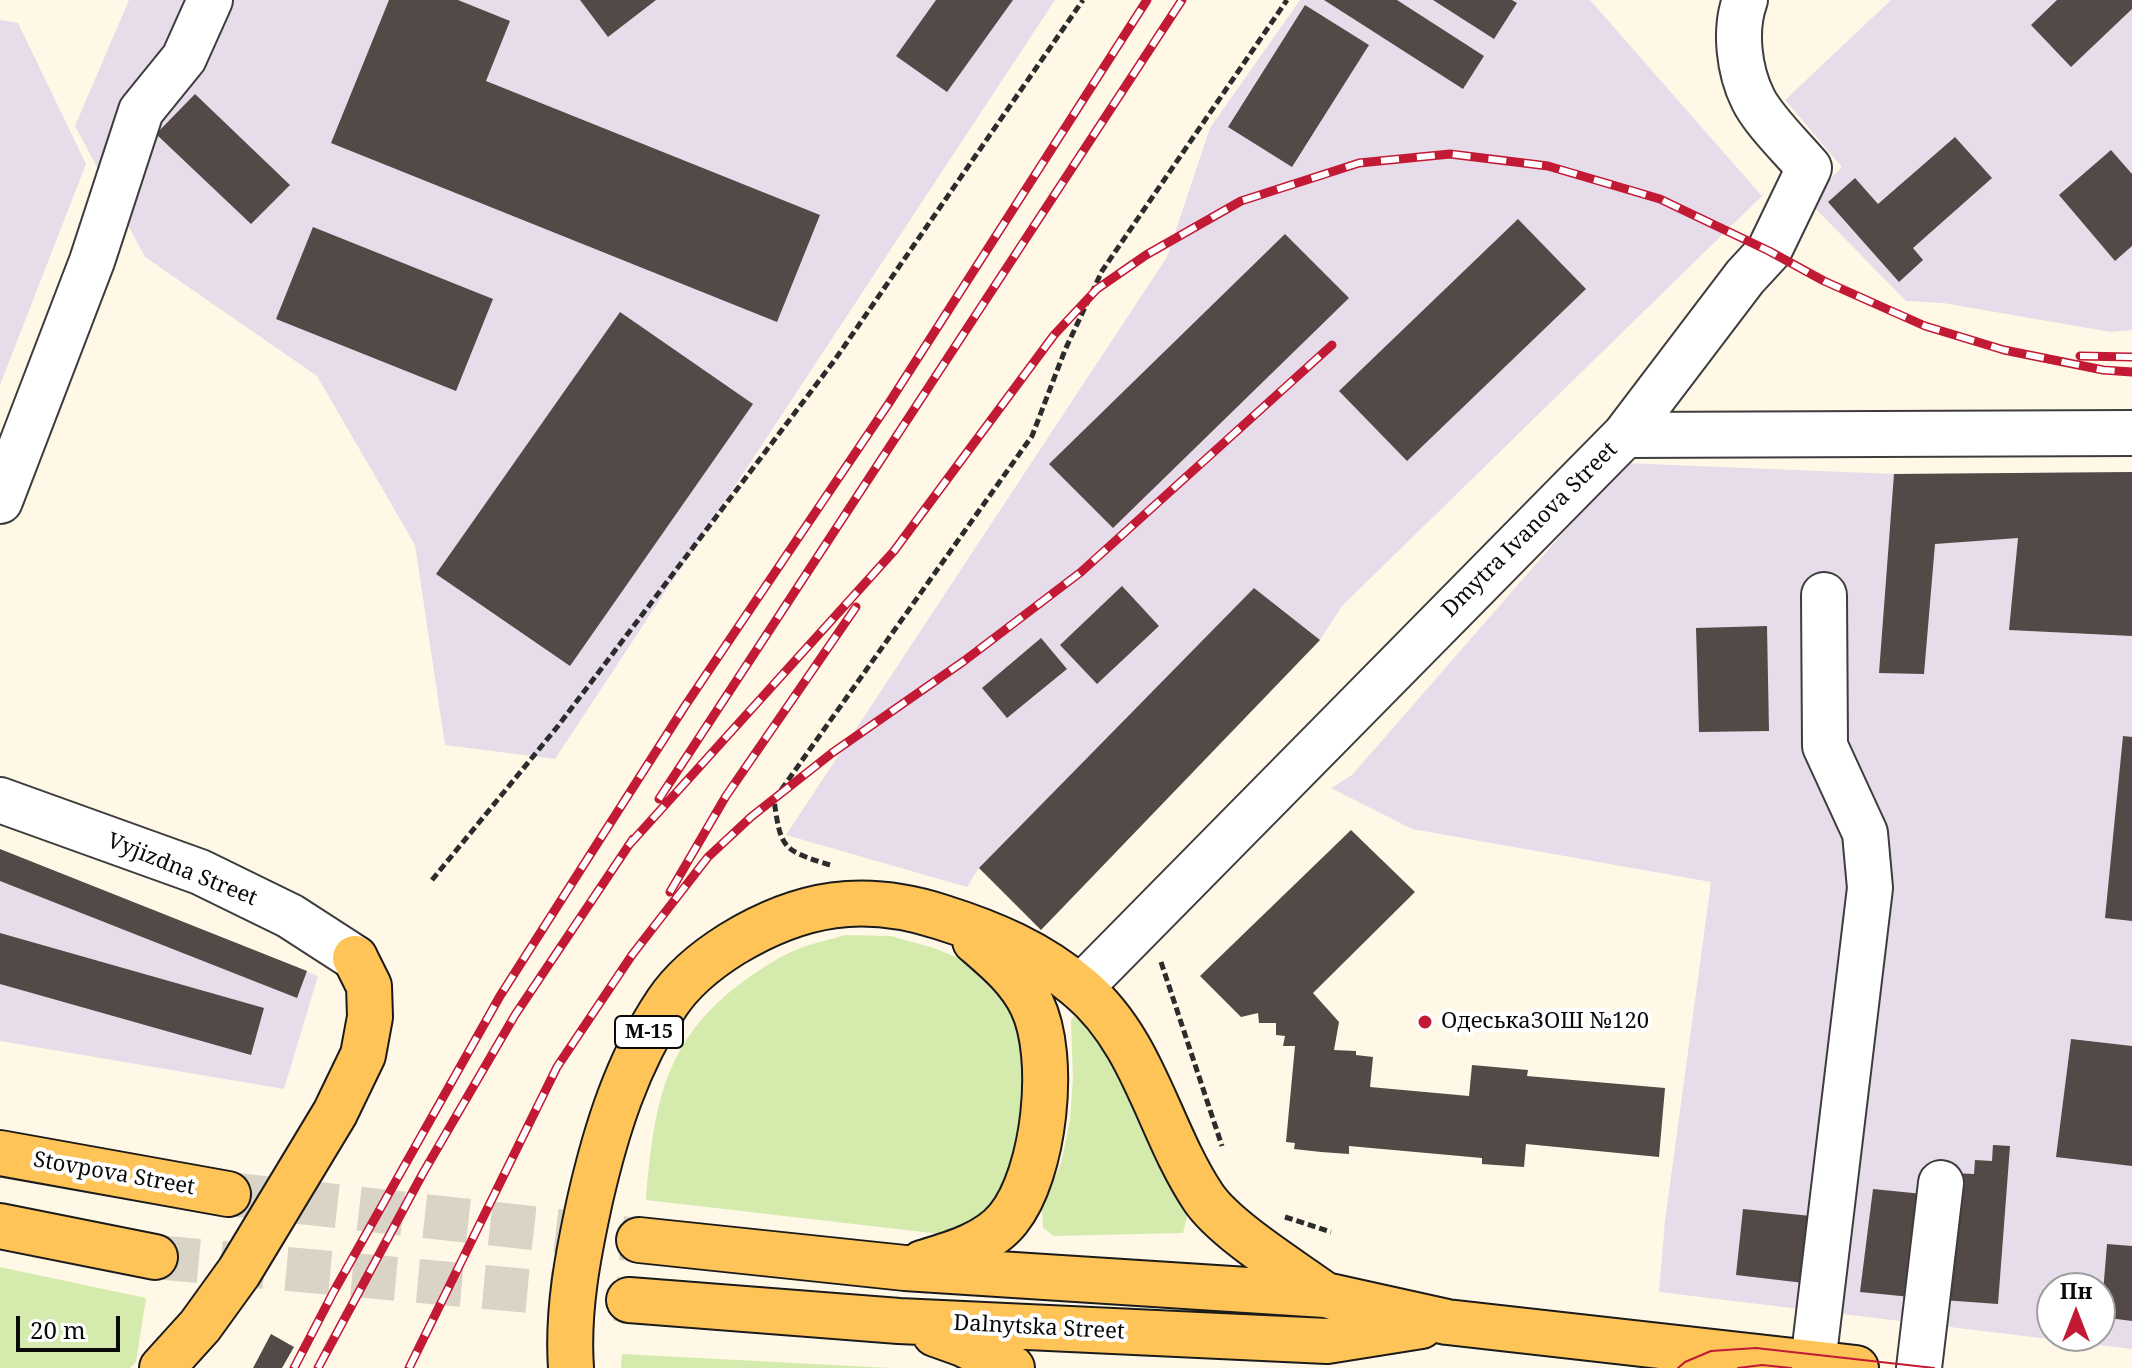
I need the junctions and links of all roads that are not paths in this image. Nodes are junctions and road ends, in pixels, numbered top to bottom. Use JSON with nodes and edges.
{"nodes":[{"id":1,"x":210,"y":0,"type":"edge"},
{"id":2,"x":1745,"y":0,"type":"edge"},
{"id":3,"x":2132,"y":433,"type":"edge"},
{"id":4,"x":1625,"y":435,"type":"junction"},
{"id":5,"x":0,"y":501,"type":"edge"},
{"id":6,"x":1824,"y":595,"type":"dead end"},
{"id":7,"x":0,"y":800,"type":"edge"},
{"id":8,"x":948,"y":919,"type":"junction"},
{"id":9,"x":355,"y":958,"type":"joint"},
{"id":10,"x":1080,"y":988,"type":"junction"},
{"id":11,"x":0,"y":1153,"type":"edge"},
{"id":12,"x":1941,"y":1183,"type":"dead end"},
{"id":13,"x":228,"y":1194,"type":"tunnel mouth"},
{"id":14,"x":0,"y":1226,"type":"edge"},
{"id":15,"x":639,"y":1240,"type":"tunnel mouth"},
{"id":16,"x":155,"y":1257,"type":"tunnel mouth"},
{"id":17,"x":905,"y":1268,"type":"junction"},
{"id":18,"x":1325,"y":1295,"type":"junction"},
{"id":19,"x":629,"y":1300,"type":"tunnel mouth"},
{"id":20,"x":899,"y":1321,"type":"junction"},
{"id":21,"x":1447,"y":1322,"type":"junction"},
{"id":22,"x":1327,"y":1341,"type":"junction"},
{"id":23,"x":1716,"y":1359,"type":"edge"},
{"id":24,"x":1813,"y":1363,"type":"junction"},
{"id":25,"x":162,"y":1368,"type":"edge"},
{"id":26,"x":571,"y":1368,"type":"edge"},
{"id":27,"x":1012,"y":1368,"type":"edge"},
{"id":28,"x":1248,"y":1368,"type":"edge"},
{"id":29,"x":1856,"y":1368,"type":"edge"},
{"id":30,"x":1919,"y":1368,"type":"edge"}],
"edges":[{"from":1,"to":5,"type":"street"},
{"from":2,"to":4,"type":"street"},
{"from":3,"to":4,"type":"street","name":"Dmytra Ivanova Street"},
{"from":4,"to":10,"type":"street","name":"Dmytra Ivanova Street"},
{"from":6,"to":24,"type":"street"},
{"from":7,"to":9,"type":"street","name":"Vyjizdna Street"},
{"from":8,"to":10,"type":"main road"},
{"from":8,"to":17,"type":"main road","number":"М-15"},
{"from":8,"to":26,"type":"main road","number":"М-15"},
{"from":9,"to":25,"type":"main road"},
{"from":10,"to":18,"type":"main road"},
{"from":11,"to":13,"type":"main road","name":"Stovpova Street"},
{"from":12,"to":30,"type":"street"},
{"from":14,"to":16,"type":"main road"},
{"from":15,"to":17,"type":"main road","name":"Dalnytska Street","number":"М-15"},
{"from":17,"to":18,"type":"main road","name":"Dalnytska Street"},
{"from":18,"to":21,"type":"main road","name":"Dalnytska Street"},
{"from":19,"to":20,"type":"main road","name":"Dalnytska Street"},
{"from":20,"to":22,"type":"main road","name":"Dalnytska Street"},
{"from":20,"to":27,"type":"main road"},
{"from":21,"to":22,"type":"main road","name":"Dalnytska Street"},
{"from":21,"to":23,"type":"main road","name":"Dalnytska Street"},
{"from":22,"to":28,"type":"main road"},
{"from":23,"to":24,"type":"main road","name":"Dalnytska Street"},
{"from":24,"to":29,"type":"main road","name":"Dalnytska Street"}]}
